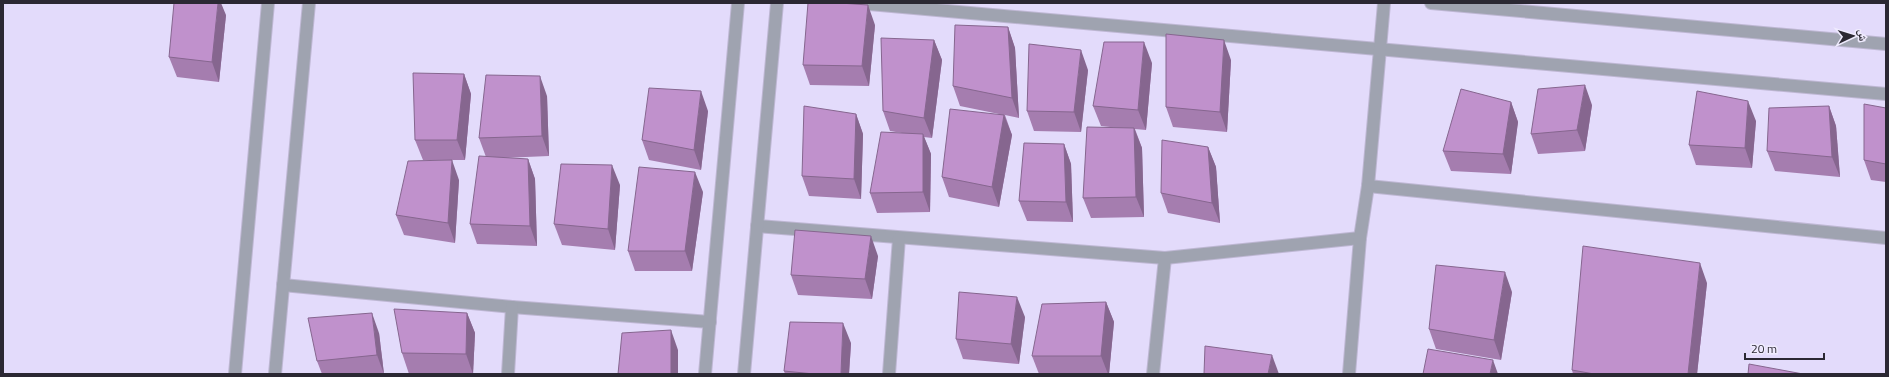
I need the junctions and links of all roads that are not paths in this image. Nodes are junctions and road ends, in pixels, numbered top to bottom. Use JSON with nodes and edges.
{"nodes":[{"id":1,"x":268,"y":3,"type":"edge"},
{"id":2,"x":309,"y":3,"type":"edge"},
{"id":3,"x":738,"y":3,"type":"edge"},
{"id":4,"x":776,"y":3,"type":"edge"},
{"id":5,"x":858,"y":3,"type":"edge"},
{"id":6,"x":1384,"y":3,"type":"edge"},
{"id":7,"x":1431,"y":3,"type":"edge"},
{"id":8,"x":1886,"y":44,"type":"edge"},
{"id":9,"x":1380,"y":49,"type":"junction"},
{"id":10,"x":1886,"y":94,"type":"edge"},
{"id":11,"x":1368,"y":186,"type":"junction"},
{"id":12,"x":757,"y":226,"type":"junction"},
{"id":13,"x":899,"y":238,"type":"junction"},
{"id":14,"x":1360,"y":238,"type":"junction"},
{"id":15,"x":1886,"y":238,"type":"edge"},
{"id":16,"x":1165,"y":258,"type":"junction"},
{"id":17,"x":283,"y":285,"type":"junction"},
{"id":18,"x":512,"y":307,"type":"junction"},
{"id":19,"x":710,"y":322,"type":"junction"},
{"id":20,"x":235,"y":374,"type":"edge"},
{"id":21,"x":274,"y":374,"type":"edge"},
{"id":22,"x":508,"y":374,"type":"edge"},
{"id":23,"x":705,"y":374,"type":"edge"},
{"id":24,"x":744,"y":374,"type":"edge"},
{"id":25,"x":889,"y":374,"type":"edge"},
{"id":26,"x":1152,"y":374,"type":"edge"},
{"id":27,"x":1349,"y":374,"type":"edge"}],
"edges":[{"from":1,"to":20,"type":"street"},
{"from":2,"to":17,"type":"street"},
{"from":3,"to":19,"type":"street"},
{"from":4,"to":12,"type":"street"},
{"from":5,"to":9,"type":"street"},
{"from":6,"to":9,"type":"street"},
{"from":7,"to":8,"type":"street"},
{"from":9,"to":10,"type":"street"},
{"from":9,"to":11,"type":"street"},
{"from":11,"to":14,"type":"street"},
{"from":11,"to":15,"type":"street"},
{"from":12,"to":13,"type":"street"},
{"from":12,"to":24,"type":"street"},
{"from":13,"to":16,"type":"street"},
{"from":13,"to":25,"type":"street"},
{"from":14,"to":16,"type":"street"},
{"from":14,"to":27,"type":"street"},
{"from":16,"to":26,"type":"street"},
{"from":17,"to":18,"type":"street"},
{"from":17,"to":21,"type":"street"},
{"from":18,"to":19,"type":"street"},
{"from":18,"to":22,"type":"street"},
{"from":19,"to":23,"type":"street"}]}
